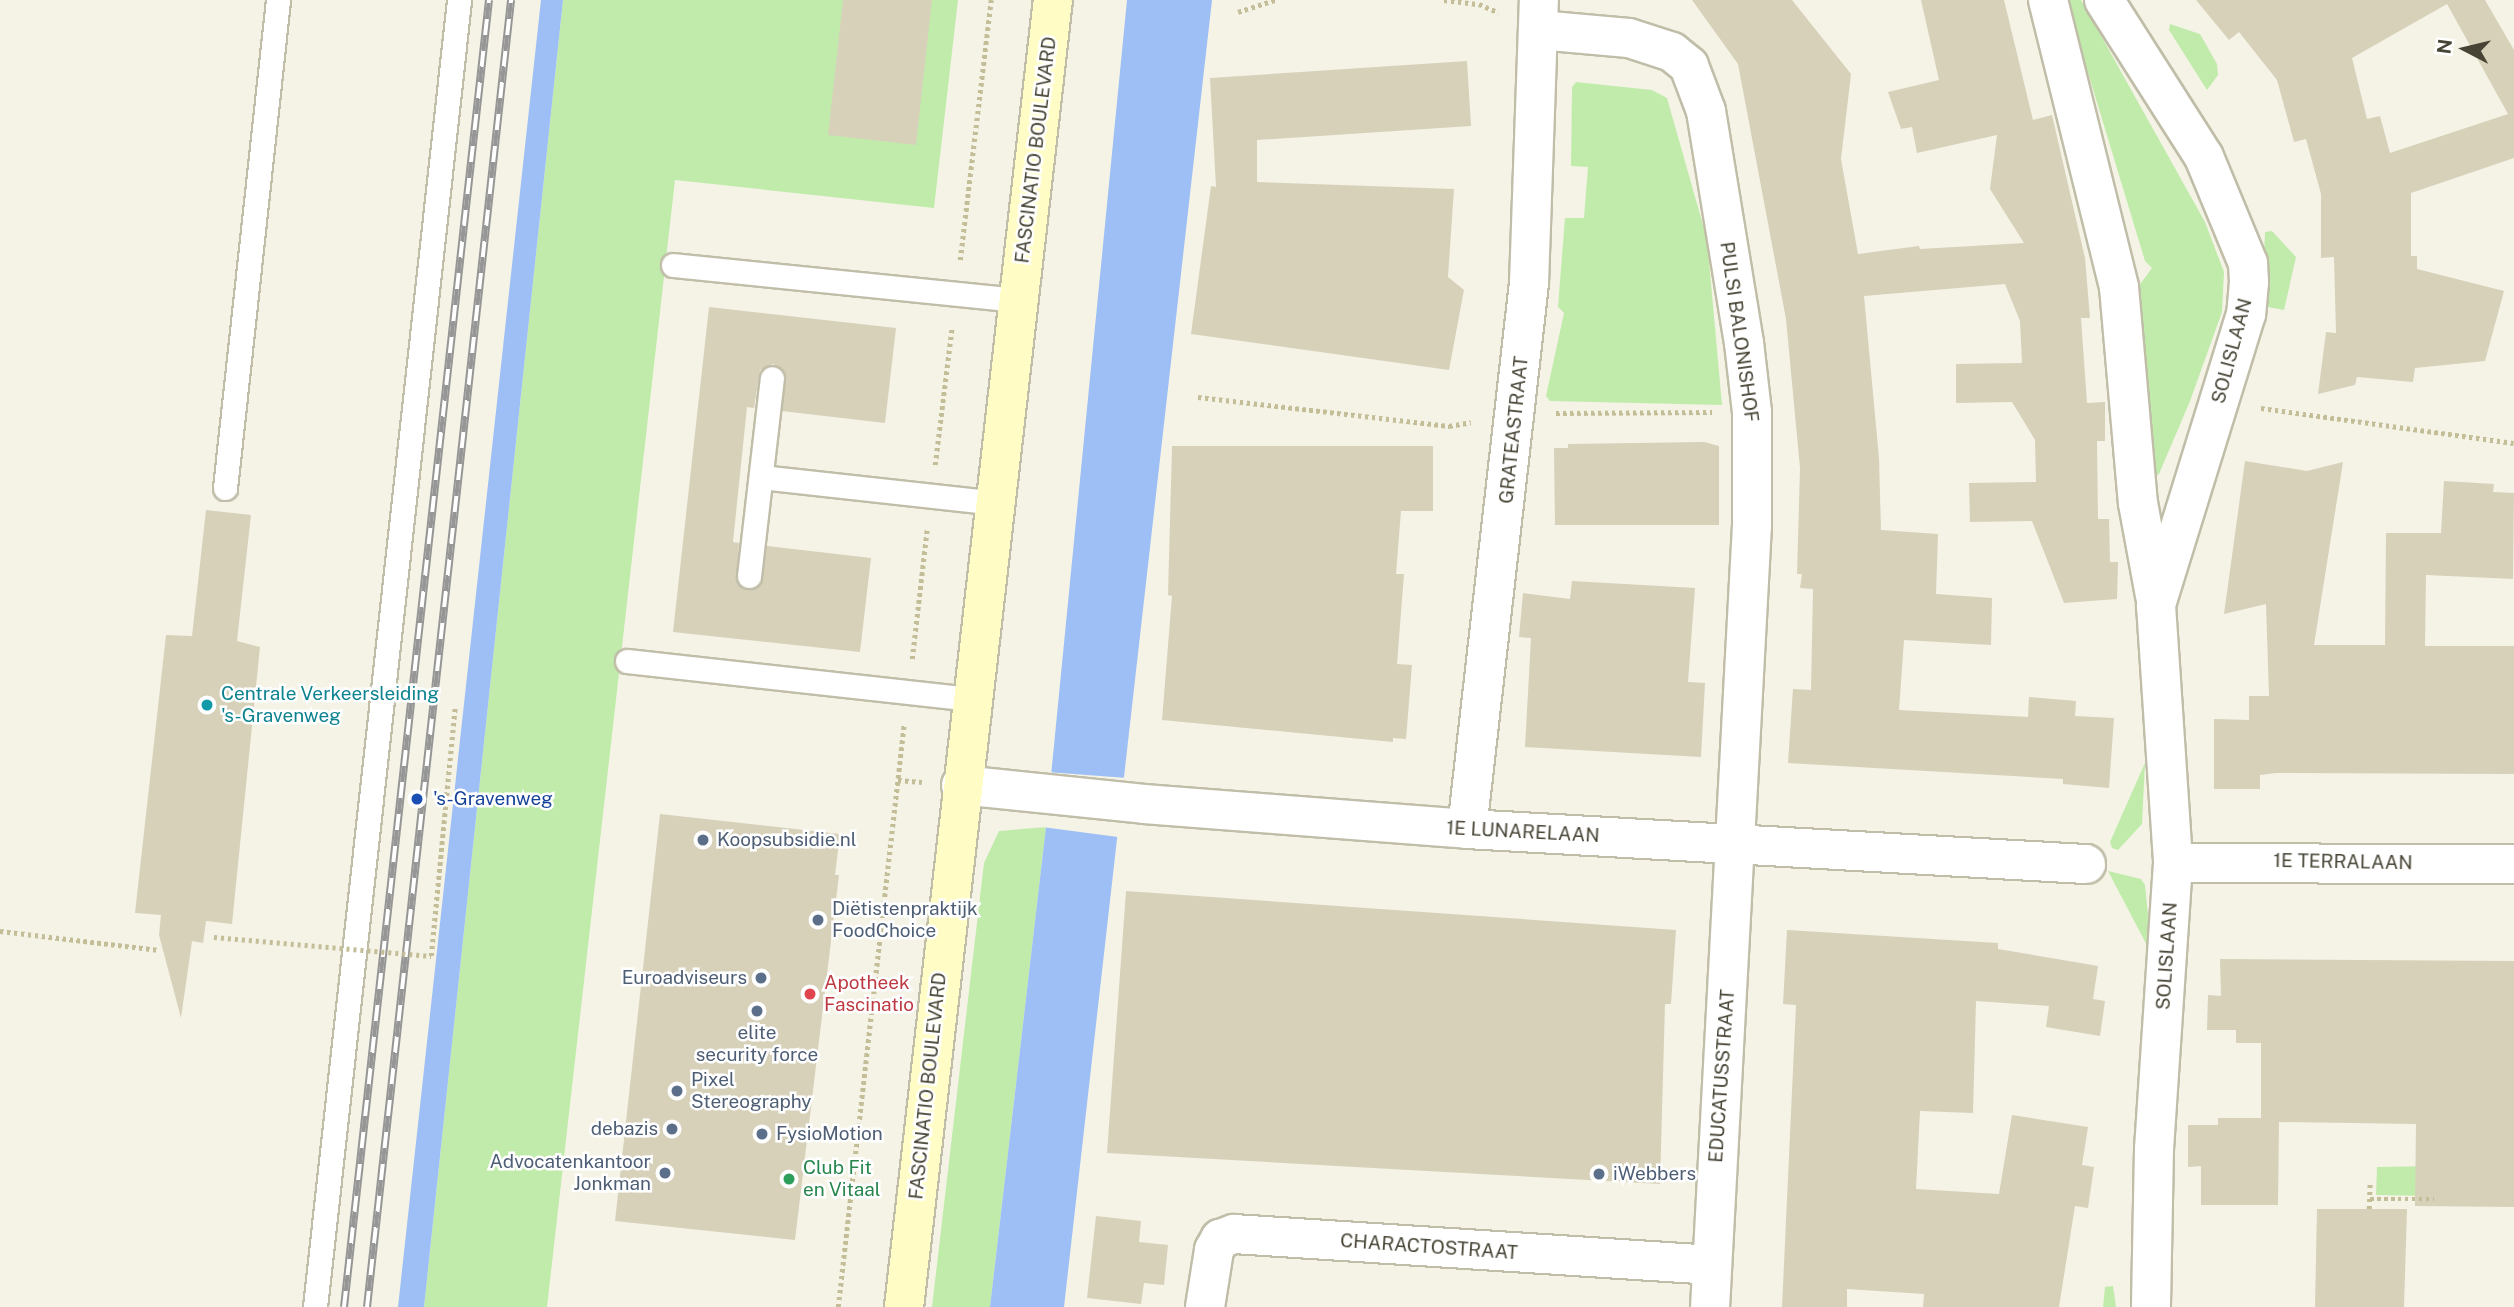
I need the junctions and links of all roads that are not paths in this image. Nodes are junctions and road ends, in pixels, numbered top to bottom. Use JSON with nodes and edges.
{"nodes":[{"id":1,"x":278,"y":0,"type":"edge"},
{"id":2,"x":459,"y":0,"type":"edge"},
{"id":3,"x":1053,"y":0,"type":"edge"},
{"id":4,"x":2048,"y":0,"type":"edge"},
{"id":5,"x":2104,"y":0,"type":"edge"},
{"id":6,"x":1539,"y":15,"type":"edge"},
{"id":7,"x":673,"y":265,"type":"dead end"},
{"id":8,"x":1018,"y":300,"type":"junction"},
{"id":9,"x":772,"y":378,"type":"dead end"},
{"id":10,"x":761,"y":477,"type":"junction"},
{"id":11,"x":225,"y":488,"type":"dead end"},
{"id":12,"x":995,"y":503,"type":"junction"},
{"id":13,"x":750,"y":576,"type":"dead end"},
{"id":14,"x":2156,"y":604,"type":"junction"},
{"id":15,"x":627,"y":661,"type":"dead end"},
{"id":16,"x":972,"y":699,"type":"junction"},
{"id":17,"x":961,"y":785,"type":"junction"},
{"id":18,"x":1467,"y":829,"type":"junction"},
{"id":19,"x":1735,"y":844,"type":"junction"},
{"id":20,"x":2173,"y":863,"type":"junction"},
{"id":21,"x":2086,"y":864,"type":"dead end"},
{"id":22,"x":2514,"y":864,"type":"edge"},
{"id":23,"x":1710,"y":1265,"type":"junction"},
{"id":24,"x":315,"y":1307,"type":"edge"},
{"id":25,"x":904,"y":1307,"type":"edge"},
{"id":26,"x":1205,"y":1307,"type":"edge"},
{"id":27,"x":1710,"y":1307,"type":"edge"},
{"id":28,"x":2151,"y":1307,"type":"edge"}],
"edges":[{"from":1,"to":11,"type":"lane"},
{"from":2,"to":24,"type":"lane"},
{"from":3,"to":8,"type":"street","name":"FASCINATIO BOULEVARD"},
{"from":4,"to":14,"type":"street","name":"SOLISLAAN"},
{"from":5,"to":14,"type":"street","name":"SOLISLAAN"},
{"from":6,"to":18,"type":"street","name":"GRATEASTRAAT"},
{"from":6,"to":19,"type":"street","name":"PULSI BALONISHOF"},
{"from":7,"to":8,"type":"lane"},
{"from":8,"to":12,"type":"street","name":"FASCINATIO BOULEVARD"},
{"from":9,"to":10,"type":"lane"},
{"from":10,"to":12,"type":"lane"},
{"from":10,"to":13,"type":"lane"},
{"from":12,"to":16,"type":"street","name":"FASCINATIO BOULEVARD"},
{"from":14,"to":20,"type":"street","name":"SOLISLAAN"},
{"from":15,"to":16,"type":"lane"},
{"from":16,"to":17,"type":"street","name":"FASCINATIO BOULEVARD"},
{"from":17,"to":18,"type":"street","name":"1E LUNARELAAN"},
{"from":17,"to":25,"type":"street","name":"FASCINATIO BOULEVARD"},
{"from":18,"to":19,"type":"street","name":"1E LUNARELAAN"},
{"from":19,"to":21,"type":"street","name":"1E LUNARELAAN"},
{"from":19,"to":23,"type":"street","name":"EDUCATUSSTRAAT"},
{"from":20,"to":22,"type":"street","name":"1E TERRALAAN"},
{"from":20,"to":28,"type":"street","name":"SOLISLAAN"},
{"from":23,"to":26,"type":"street","name":"CHARACTOSTRAAT"},
{"from":23,"to":27,"type":"street","name":"EDUCATUSSTRAAT"}]}
